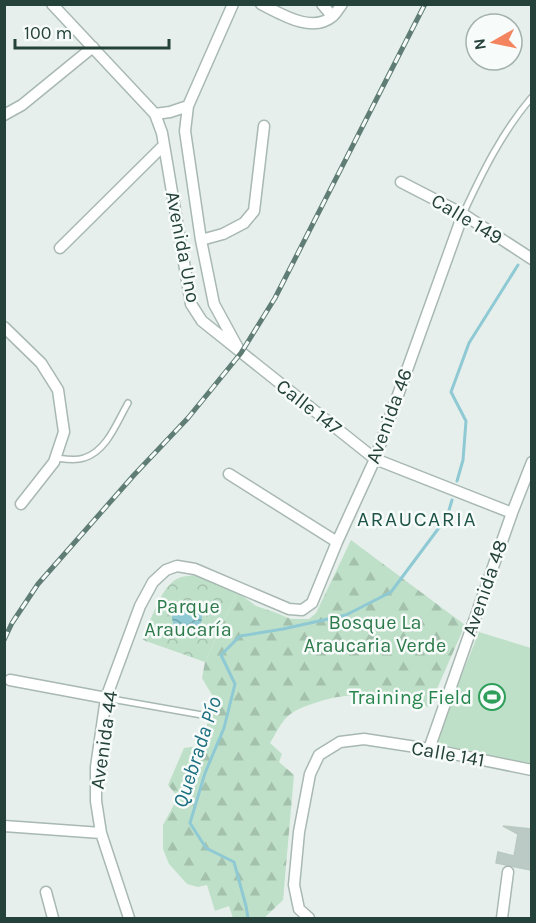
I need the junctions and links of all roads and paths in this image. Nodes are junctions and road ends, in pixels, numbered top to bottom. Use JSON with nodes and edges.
{"nodes":[{"id":1,"x":52,"y":4,"type":"edge"},
{"id":2,"x":233,"y":4,"type":"edge"},
{"id":3,"x":261,"y":4,"type":"edge"},
{"id":4,"x":322,"y":4,"type":"edge"},
{"id":5,"x":342,"y":4,"type":"edge"},
{"id":6,"x":332,"y":16,"type":"junction"},
{"id":7,"x":93,"y":47,"type":"junction"},
{"id":8,"x":531,"y":97,"type":"edge"},
{"id":9,"x":188,"y":106,"type":"junction"},
{"id":10,"x":168,"y":112,"type":"junction"},
{"id":11,"x":4,"y":114,"type":"edge"},
{"id":12,"x":155,"y":114,"type":"junction"},
{"id":13,"x":264,"y":126,"type":"dead end"},
{"id":14,"x":185,"y":131,"type":"junction"},
{"id":15,"x":162,"y":133,"type":"junction"},
{"id":16,"x":164,"y":145,"type":"junction"},
{"id":17,"x":401,"y":182,"type":"dead end"},
{"id":18,"x":463,"y":214,"type":"junction"},
{"id":19,"x":201,"y":240,"type":"junction"},
{"id":20,"x":60,"y":248,"type":"dead end"},
{"id":21,"x":531,"y":259,"type":"edge"},
{"id":22,"x":4,"y":327,"type":"edge"},
{"id":23,"x":242,"y":354,"type":"junction"},
{"id":24,"x":128,"y":403,"type":"dead end"},
{"id":25,"x":56,"y":458,"type":"junction"},
{"id":26,"x":375,"y":459,"type":"junction"},
{"id":27,"x":531,"y":462,"type":"edge"},
{"id":28,"x":229,"y":474,"type":"dead end"},
{"id":29,"x":21,"y":504,"type":"dead end"},
{"id":30,"x":512,"y":513,"type":"junction"},
{"id":31,"x":337,"y":542,"type":"junction"},
{"id":32,"x":165,"y":570,"type":"joint"},
{"id":33,"x":10,"y":680,"type":"dead end"},
{"id":34,"x":106,"y":698,"type":"junction"},
{"id":35,"x":202,"y":715,"type":"dead end"},
{"id":36,"x":429,"y":749,"type":"junction"},
{"id":37,"x":531,"y":770,"type":"edge"},
{"id":38,"x":4,"y":826,"type":"edge"},
{"id":39,"x":101,"y":833,"type":"junction"},
{"id":40,"x":508,"y":872,"type":"dead end"},
{"id":41,"x":46,"y":892,"type":"dead end"},
{"id":42,"x":53,"y":918,"type":"edge"},
{"id":43,"x":129,"y":918,"type":"edge"},
{"id":44,"x":309,"y":918,"type":"edge"},
{"id":45,"x":502,"y":918,"type":"edge"}],
"edges":[{"from":1,"to":7,"type":"street"},
{"from":2,"to":9,"type":"street","name":"Avenida Uno"},
{"from":3,"to":6,"type":"street"},
{"from":4,"to":6,"type":"street"},
{"from":5,"to":6,"type":"street"},
{"from":7,"to":11,"type":"street"},
{"from":7,"to":12,"type":"street"},
{"from":8,"to":18,"type":"lane"},
{"from":9,"to":10,"type":"street"},
{"from":9,"to":14,"type":"street","name":"Avenida Uno"},
{"from":10,"to":12,"type":"street"},
{"from":10,"to":14,"type":"street"},
{"from":10,"to":15,"type":"street"},
{"from":12,"to":15,"type":"street","name":"Avenida Uno"},
{"from":13,"to":19,"type":"street"},
{"from":14,"to":19,"type":"street","name":"Avenida Uno"},
{"from":15,"to":16,"type":"street","name":"Avenida Uno"},
{"from":16,"to":20,"type":"street"},
{"from":16,"to":23,"type":"street","name":"Avenida Uno"},
{"from":17,"to":18,"type":"street","name":"Calle 149"},
{"from":18,"to":21,"type":"street","name":"Calle 149"},
{"from":18,"to":26,"type":"street","name":"Avenida 46"},
{"from":19,"to":23,"type":"street","name":"Avenida Uno"},
{"from":22,"to":25,"type":"street"},
{"from":23,"to":26,"type":"street","name":"Calle 147"},
{"from":24,"to":25,"type":"lane"},
{"from":25,"to":29,"type":"street"},
{"from":26,"to":30,"type":"street","name":"Calle 147"},
{"from":26,"to":31,"type":"street","name":"Avenida 46"},
{"from":27,"to":30,"type":"street","name":"Avenida 48"},
{"from":28,"to":31,"type":"street"},
{"from":30,"to":36,"type":"street","name":"Avenida 48"},
{"from":31,"to":32,"type":"street","name":"Avenida 46"},
{"from":32,"to":34,"type":"street","name":"Avenida 44"},
{"from":33,"to":34,"type":"street"},
{"from":34,"to":35,"type":"lane"},
{"from":34,"to":39,"type":"street","name":"Avenida 44"},
{"from":36,"to":37,"type":"street","name":"Calle 141"},
{"from":36,"to":44,"type":"street","name":"Calle 141"},
{"from":38,"to":39,"type":"street"},
{"from":39,"to":43,"type":"street","name":"Avenida 44"},
{"from":40,"to":45,"type":"street"},
{"from":41,"to":42,"type":"street"}]}
